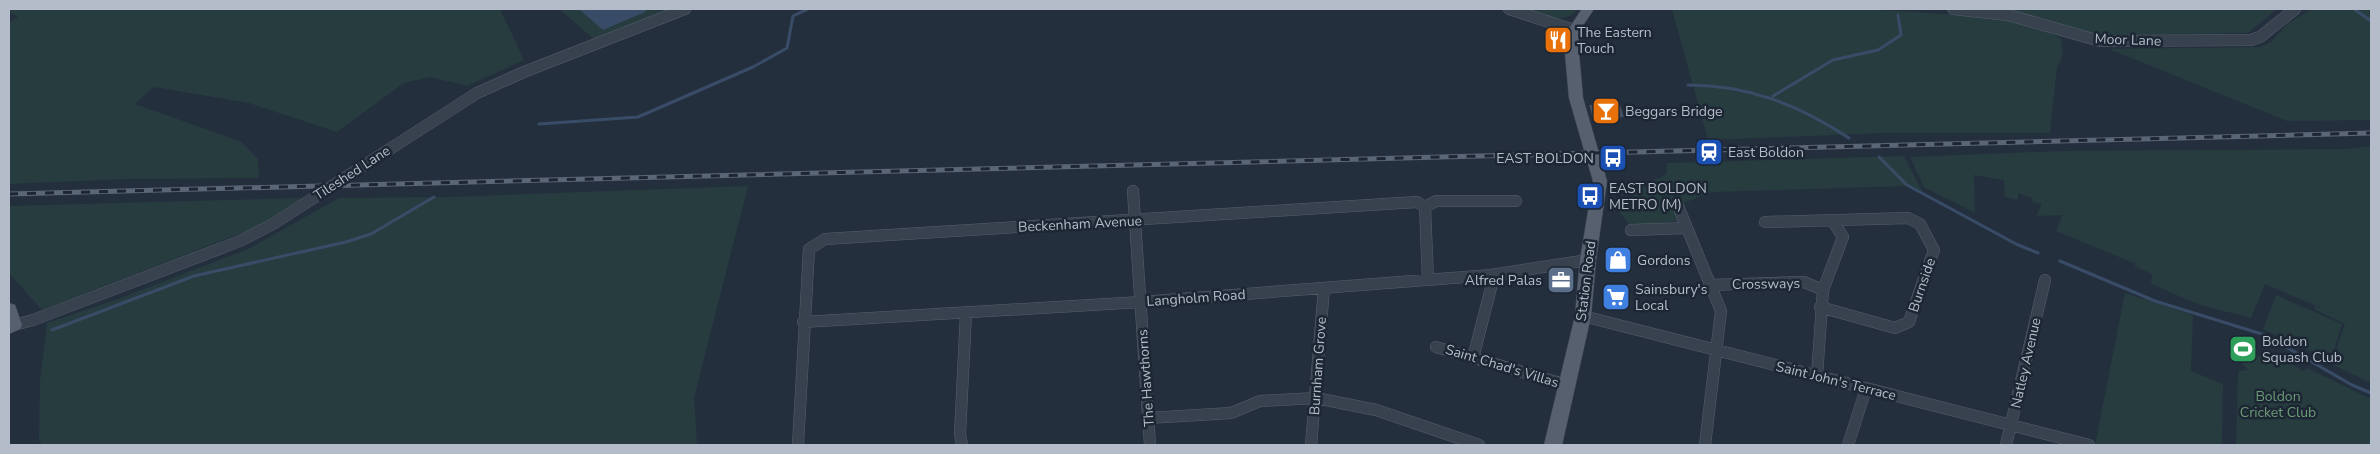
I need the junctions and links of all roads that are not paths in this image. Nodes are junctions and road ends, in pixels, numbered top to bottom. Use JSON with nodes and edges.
{"nodes":[{"id":1,"x":685,"y":9,"type":"edge"},
{"id":2,"x":1508,"y":9,"type":"edge"},
{"id":3,"x":1588,"y":9,"type":"edge"},
{"id":4,"x":1953,"y":9,"type":"edge"},
{"id":5,"x":2295,"y":9,"type":"edge"},
{"id":6,"x":1574,"y":30,"type":"junction"},
{"id":7,"x":1133,"y":191,"type":"dead end"},
{"id":8,"x":1516,"y":201,"type":"dead end"},
{"id":9,"x":1678,"y":206,"type":"dead end"},
{"id":10,"x":1426,"y":207,"type":"junction"},
{"id":11,"x":1832,"y":220,"type":"junction"},
{"id":12,"x":1135,"y":221,"type":"junction"},
{"id":13,"x":1765,"y":222,"type":"dead end"},
{"id":14,"x":1686,"y":228,"type":"junction"},
{"id":15,"x":1631,"y":230,"type":"dead end"},
{"id":16,"x":1588,"y":260,"type":"junction"},
{"id":17,"x":1491,"y":275,"type":"junction"},
{"id":18,"x":1428,"y":280,"type":"junction"},
{"id":19,"x":2045,"y":280,"type":"dead end"},
{"id":20,"x":1709,"y":285,"type":"junction"},
{"id":21,"x":1324,"y":288,"type":"junction"},
{"id":22,"x":1823,"y":290,"type":"junction"},
{"id":23,"x":1141,"y":302,"type":"junction"},
{"id":24,"x":1820,"y":307,"type":"junction"},
{"id":25,"x":9,"y":309,"type":"edge"},
{"id":26,"x":966,"y":313,"type":"junction"},
{"id":27,"x":1583,"y":316,"type":"junction"},
{"id":28,"x":803,"y":322,"type":"junction"},
{"id":29,"x":11,"y":327,"type":"edge"},
{"id":30,"x":1436,"y":347,"type":"dead end"},
{"id":31,"x":1718,"y":351,"type":"junction"},
{"id":32,"x":1473,"y":358,"type":"junction"},
{"id":33,"x":1817,"y":376,"type":"junction"},
{"id":34,"x":1567,"y":385,"type":"junction"},
{"id":35,"x":1866,"y":389,"type":"junction"},
{"id":36,"x":1316,"y":398,"type":"junction"},
{"id":37,"x":1148,"y":418,"type":"junction"},
{"id":38,"x":2011,"y":425,"type":"junction"},
{"id":39,"x":1462,"y":443,"type":"edge"},
{"id":40,"x":798,"y":445,"type":"edge"},
{"id":41,"x":962,"y":445,"type":"edge"},
{"id":42,"x":1150,"y":445,"type":"edge"},
{"id":43,"x":1311,"y":445,"type":"edge"},
{"id":44,"x":1479,"y":445,"type":"edge"},
{"id":45,"x":1553,"y":445,"type":"edge"},
{"id":46,"x":1705,"y":445,"type":"edge"},
{"id":47,"x":1848,"y":445,"type":"edge"},
{"id":48,"x":2006,"y":445,"type":"edge"},
{"id":49,"x":2089,"y":445,"type":"edge"}],
"edges":[{"from":1,"to":29,"type":"street","name":"Tileshed Lane"},
{"from":2,"to":6,"type":"street"},
{"from":3,"to":6,"type":"main road"},
{"from":4,"to":5,"type":"street","name":"Moor Lane"},
{"from":6,"to":16,"type":"main road","name":"Station Road"},
{"from":7,"to":12,"type":"street","name":"The Hawthorns"},
{"from":8,"to":10,"type":"street"},
{"from":9,"to":14,"type":"street"},
{"from":10,"to":12,"type":"street","name":"Beckenham Avenue"},
{"from":10,"to":18,"type":"street"},
{"from":11,"to":13,"type":"street","name":"Burnside"},
{"from":11,"to":22,"type":"street"},
{"from":11,"to":24,"type":"street","name":"Burnside"},
{"from":12,"to":23,"type":"street","name":"The Hawthorns"},
{"from":12,"to":28,"type":"street","name":"Beckenham Avenue"},
{"from":14,"to":15,"type":"street"},
{"from":14,"to":20,"type":"street"},
{"from":16,"to":17,"type":"street","name":"Langholm Road"},
{"from":16,"to":27,"type":"main road","name":"Station Road"},
{"from":17,"to":18,"type":"street","name":"Langholm Road"},
{"from":17,"to":32,"type":"street"},
{"from":18,"to":21,"type":"street","name":"Langholm Road"},
{"from":19,"to":38,"type":"street","name":"Natley Avenue"},
{"from":20,"to":22,"type":"street","name":"Crossways"},
{"from":20,"to":31,"type":"street"},
{"from":21,"to":23,"type":"street","name":"Langholm Road"},
{"from":21,"to":36,"type":"street","name":"Burnham Grove"},
{"from":22,"to":24,"type":"street"},
{"from":23,"to":26,"type":"street","name":"Langholm Road"},
{"from":23,"to":37,"type":"street","name":"The Hawthorns"},
{"from":24,"to":33,"type":"street"},
{"from":25,"to":29,"type":"main road"},
{"from":26,"to":28,"type":"street","name":"Langholm Road"},
{"from":26,"to":41,"type":"street"},
{"from":27,"to":31,"type":"street","name":"Saint John's Terrace"},
{"from":27,"to":34,"type":"main road","name":"Station Road"},
{"from":28,"to":40,"type":"street"},
{"from":30,"to":32,"type":"street","name":"Saint Chad's Villas"},
{"from":31,"to":33,"type":"street","name":"Saint John's Terrace"},
{"from":31,"to":46,"type":"street"},
{"from":32,"to":34,"type":"street","name":"Saint Chad's Villas"},
{"from":33,"to":35,"type":"street","name":"Saint John's Terrace"},
{"from":34,"to":45,"type":"main road","name":"Station Road"},
{"from":35,"to":38,"type":"street","name":"Saint John's Terrace"},
{"from":35,"to":47,"type":"street"},
{"from":36,"to":37,"type":"street"},
{"from":36,"to":39,"type":"street"},
{"from":36,"to":43,"type":"street","name":"Burnham Grove"},
{"from":37,"to":42,"type":"street","name":"The Hawthorns"},
{"from":38,"to":48,"type":"street","name":"Natley Avenue"},
{"from":38,"to":49,"type":"street","name":"Saint John's Terrace"},
{"from":39,"to":44,"type":"street"}]}
